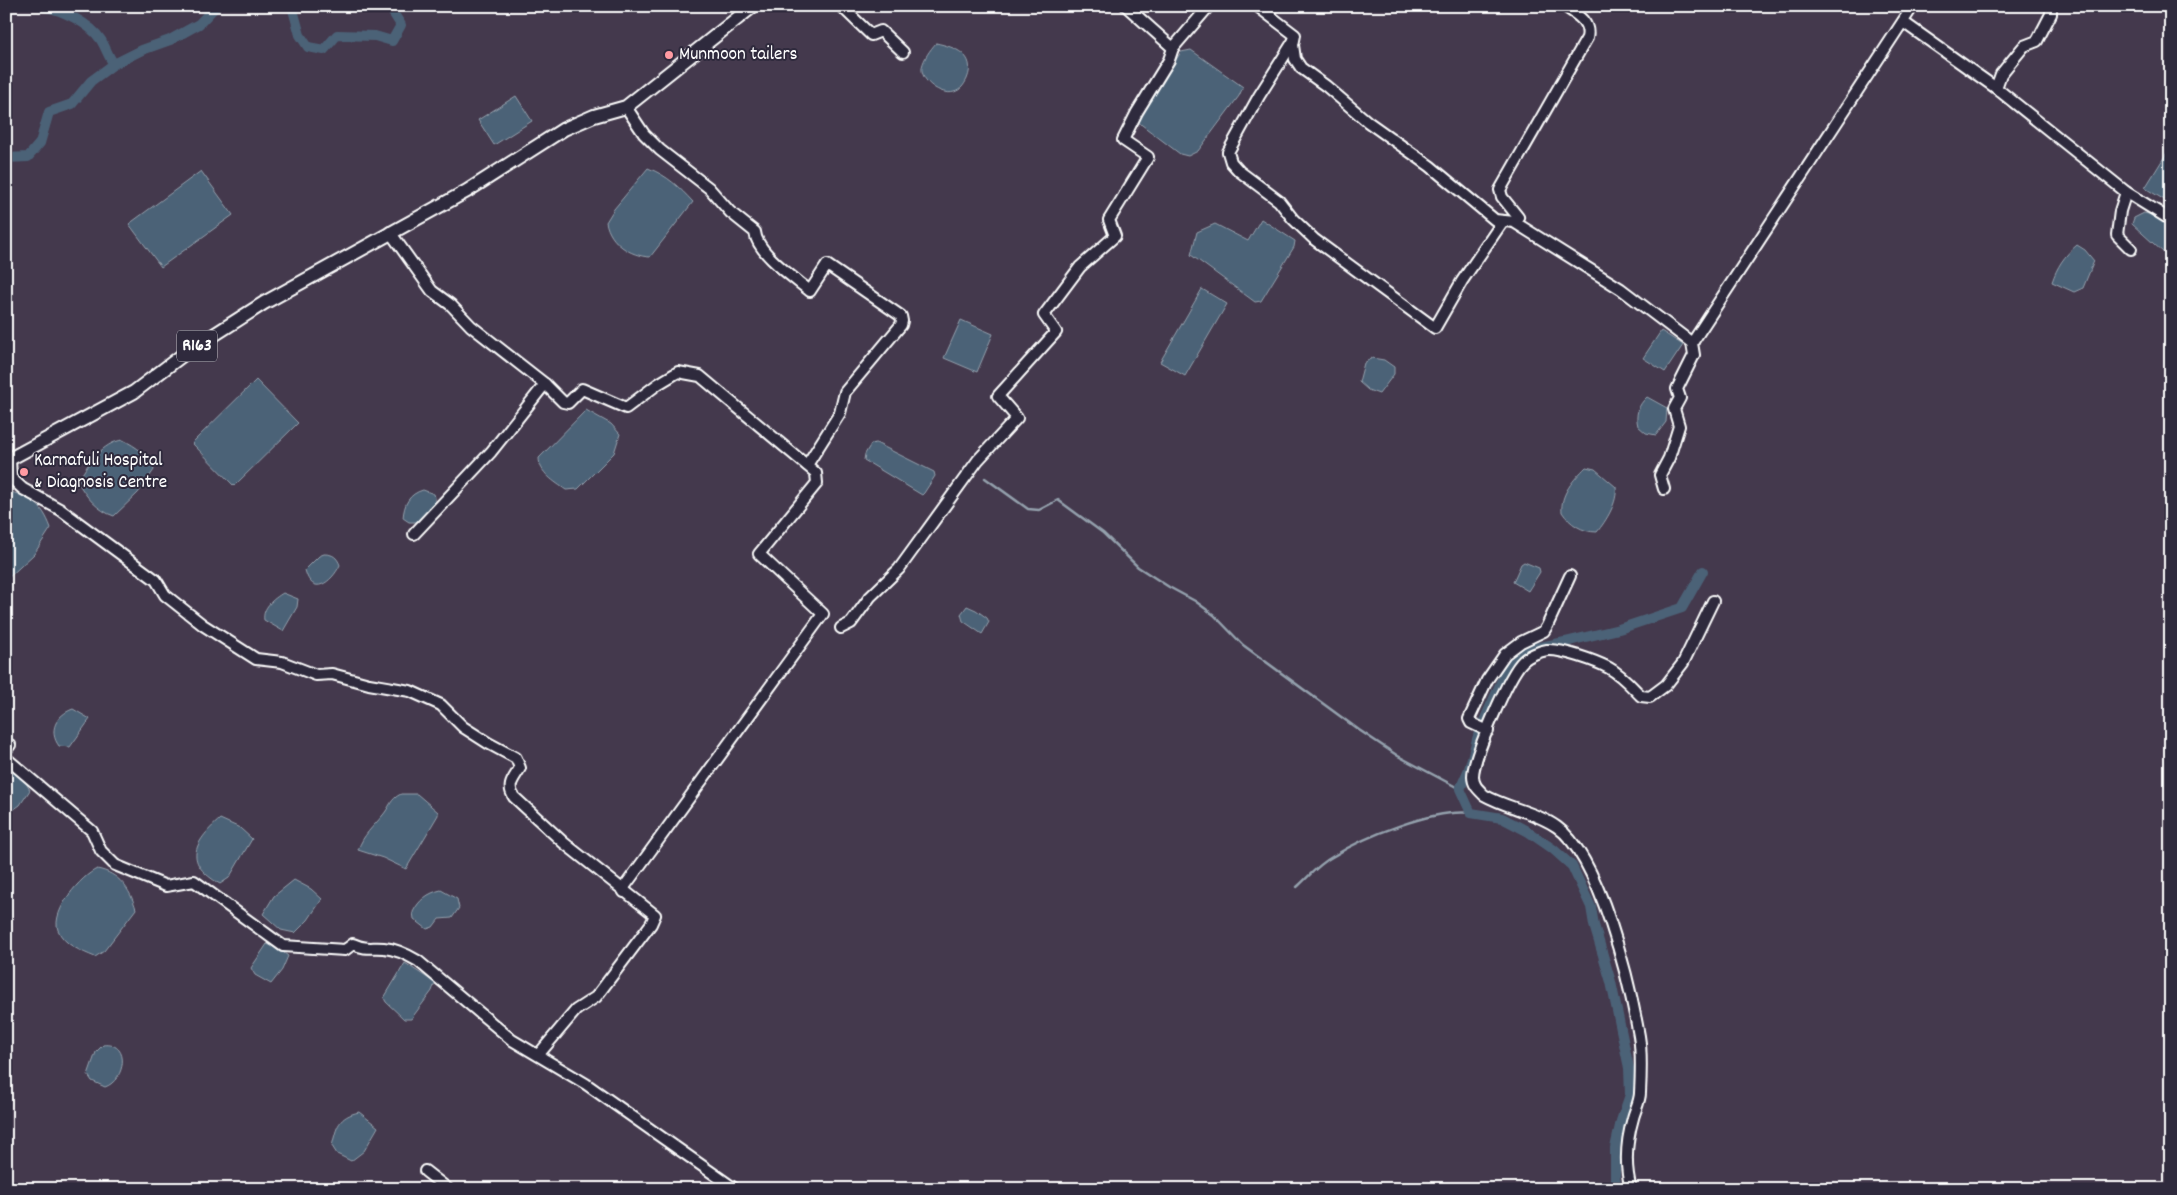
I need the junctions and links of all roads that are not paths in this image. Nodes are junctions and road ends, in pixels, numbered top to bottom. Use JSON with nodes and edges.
{"nodes":[{"id":1,"x":754,"y":6,"type":"edge"},
{"id":2,"x":841,"y":6,"type":"edge"},
{"id":3,"x":1126,"y":6,"type":"edge"},
{"id":4,"x":1209,"y":6,"type":"edge"},
{"id":5,"x":1257,"y":6,"type":"edge"},
{"id":6,"x":1564,"y":6,"type":"edge"},
{"id":7,"x":1913,"y":6,"type":"edge"},
{"id":8,"x":2051,"y":6,"type":"edge"},
{"id":9,"x":1903,"y":22,"type":"junction"},
{"id":10,"x":1294,"y":40,"type":"junction"},
{"id":11,"x":1173,"y":48,"type":"junction"},
{"id":12,"x":903,"y":52,"type":"dead end"},
{"id":13,"x":1996,"y":88,"type":"junction"},
{"id":14,"x":626,"y":107,"type":"junction"},
{"id":15,"x":2126,"y":192,"type":"junction"},
{"id":16,"x":2171,"y":220,"type":"edge"},
{"id":17,"x":1503,"y":221,"type":"junction"},
{"id":18,"x":1514,"y":222,"type":"junction"},
{"id":19,"x":390,"y":232,"type":"junction"},
{"id":20,"x":2131,"y":249,"type":"dead end"},
{"id":21,"x":1692,"y":344,"type":"junction"},
{"id":22,"x":545,"y":384,"type":"junction"},
{"id":23,"x":8,"y":460,"type":"edge"},
{"id":24,"x":807,"y":465,"type":"junction"},
{"id":25,"x":1664,"y":489,"type":"dead end"},
{"id":26,"x":414,"y":534,"type":"dead end"},
{"id":27,"x":1570,"y":576,"type":"dead end"},
{"id":28,"x":1713,"y":601,"type":"dead end"},
{"id":29,"x":841,"y":628,"type":"dead end"},
{"id":30,"x":1488,"y":731,"type":"junction"},
{"id":31,"x":6,"y":758,"type":"edge"},
{"id":32,"x":624,"y":892,"type":"junction"},
{"id":33,"x":539,"y":1054,"type":"junction"},
{"id":34,"x":425,"y":1171,"type":"dead end"},
{"id":35,"x":448,"y":1189,"type":"edge"},
{"id":36,"x":735,"y":1189,"type":"edge"},
{"id":37,"x":1631,"y":1189,"type":"edge"}],
"edges":[{"from":1,"to":14,"type":"main road","number":"R163"},
{"from":2,"to":12,"type":"street"},
{"from":3,"to":11,"type":"street"},
{"from":4,"to":11,"type":"street"},
{"from":5,"to":10,"type":"street"},
{"from":6,"to":18,"type":"street"},
{"from":7,"to":9,"type":"street"},
{"from":8,"to":13,"type":"street"},
{"from":9,"to":13,"type":"street"},
{"from":9,"to":21,"type":"street"},
{"from":10,"to":17,"type":"street"},
{"from":10,"to":17,"type":"street"},
{"from":11,"to":29,"type":"street"},
{"from":13,"to":15,"type":"street"},
{"from":14,"to":19,"type":"main road","number":"R163"},
{"from":14,"to":24,"type":"street"},
{"from":15,"to":16,"type":"street"},
{"from":15,"to":20,"type":"street"},
{"from":17,"to":18,"type":"street"},
{"from":18,"to":21,"type":"street"},
{"from":19,"to":22,"type":"street"},
{"from":19,"to":23,"type":"main road","number":"R163"},
{"from":21,"to":25,"type":"street"},
{"from":22,"to":24,"type":"street"},
{"from":22,"to":26,"type":"street"},
{"from":23,"to":32,"type":"street"},
{"from":24,"to":32,"type":"street"},
{"from":27,"to":30,"type":"street"},
{"from":28,"to":30,"type":"street"},
{"from":30,"to":37,"type":"street"},
{"from":31,"to":33,"type":"street"},
{"from":32,"to":33,"type":"street"},
{"from":33,"to":36,"type":"street"},
{"from":34,"to":35,"type":"street"}]}
